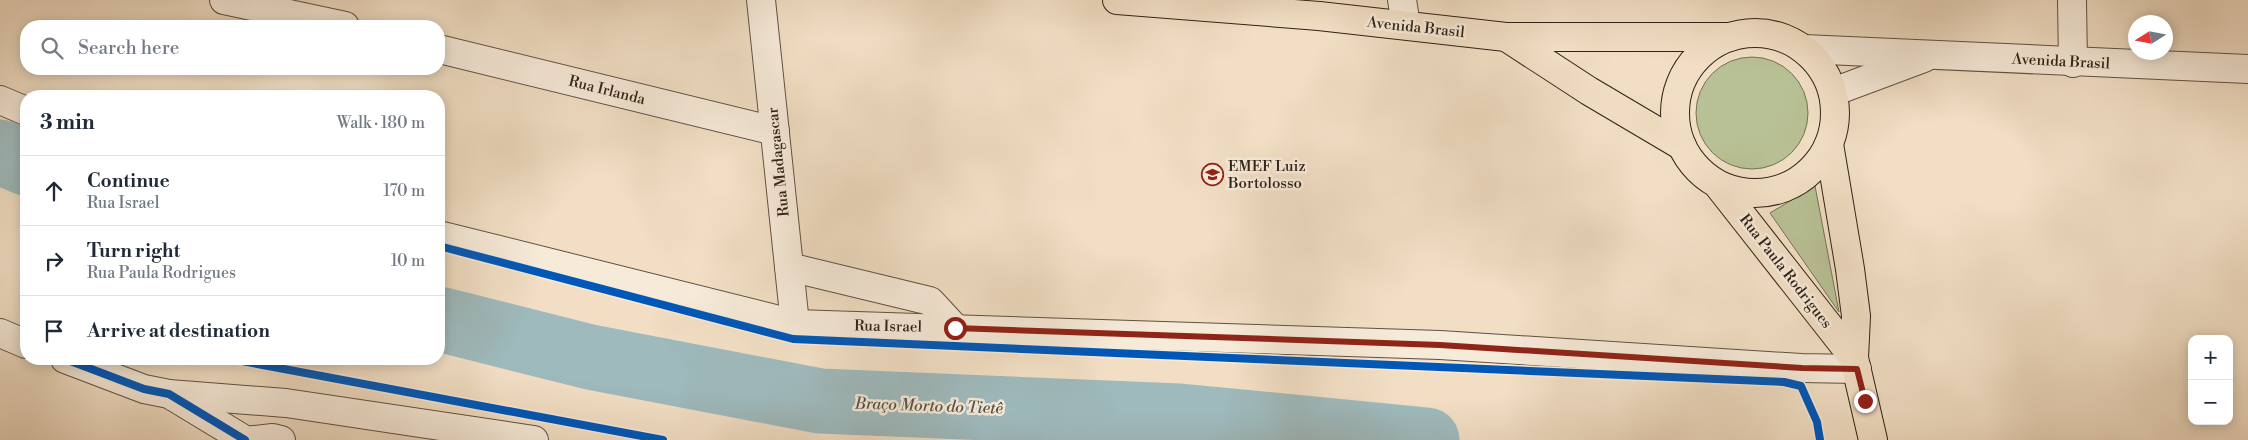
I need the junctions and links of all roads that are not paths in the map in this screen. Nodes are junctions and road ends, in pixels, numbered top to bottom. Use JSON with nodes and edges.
{"nodes":[{"id":1,"x":225,"y":0,"type":"edge"},
{"id":2,"x":761,"y":0,"type":"edge"},
{"id":3,"x":1117,"y":0,"type":"edge"},
{"id":4,"x":2072,"y":0,"type":"edge"},
{"id":5,"x":1404,"y":13,"type":"edge"},
{"id":6,"x":317,"y":20,"type":"edge"},
{"id":7,"x":1730,"y":36,"type":"junction"},
{"id":8,"x":1506,"y":37,"type":"junction"},
{"id":9,"x":1804,"y":49,"type":"junction"},
{"id":10,"x":445,"y":50,"type":"edge"},
{"id":11,"x":1934,"y":54,"type":"junction"},
{"id":12,"x":2073,"y":63,"type":"junction"},
{"id":13,"x":2248,"y":69,"type":"edge"},
{"id":14,"x":1833,"y":92,"type":"junction"},
{"id":15,"x":0,"y":100,"type":"edge"},
{"id":16,"x":20,"y":108,"type":"edge"},
{"id":17,"x":775,"y":130,"type":"junction"},
{"id":18,"x":1829,"y":144,"type":"junction"},
{"id":19,"x":1682,"y":146,"type":"junction"},
{"id":20,"x":1718,"y":184,"type":"junction"},
{"id":21,"x":445,"y":237,"type":"edge"},
{"id":22,"x":789,"y":267,"type":"junction"},
{"id":23,"x":795,"y":324,"type":"junction"},
{"id":24,"x":955,"y":328,"type":"junction"},
{"id":25,"x":0,"y":333,"type":"edge"},
{"id":26,"x":20,"y":341,"type":"edge"},
{"id":27,"x":1856,"y":364,"type":"junction"},
{"id":28,"x":81,"y":365,"type":"edge"},
{"id":29,"x":168,"y":394,"type":"junction"},
{"id":30,"x":245,"y":440,"type":"edge"},
{"id":31,"x":254,"y":440,"type":"edge"},
{"id":32,"x":281,"y":440,"type":"edge"},
{"id":33,"x":534,"y":440,"type":"edge"},
{"id":34,"x":1873,"y":440,"type":"edge"}],
"edges":[{"from":1,"to":6,"type":"street"},
{"from":2,"to":17,"type":"street","name":"Rua Madagascar"},
{"from":3,"to":5,"type":"main road","name":"Avenida Brasil"},
{"from":4,"to":12,"type":"street"},
{"from":5,"to":8,"type":"main road","name":"Avenida Brasil"},
{"from":7,"to":8,"type":"main road","name":"Avenida Brasil"},
{"from":7,"to":9,"type":"main road"},
{"from":7,"to":19,"type":"main road"},
{"from":8,"to":19,"type":"main road","name":"Avenida Brasil"},
{"from":9,"to":11,"type":"street","name":"Avenida Brasil"},
{"from":9,"to":14,"type":"main road"},
{"from":10,"to":17,"type":"street","name":"Rua Irlanda"},
{"from":11,"to":12,"type":"street","name":"Avenida Brasil"},
{"from":11,"to":14,"type":"street","name":"Avenida Brasil"},
{"from":12,"to":13,"type":"street","name":"Avenida Brasil"},
{"from":14,"to":18,"type":"main road"},
{"from":15,"to":16,"type":"street"},
{"from":17,"to":22,"type":"street","name":"Rua Madagascar"},
{"from":18,"to":20,"type":"main road"},
{"from":18,"to":27,"type":"main road","name":"Rua Paula Rodrigues"},
{"from":19,"to":20,"type":"main road"},
{"from":20,"to":27,"type":"main road","name":"Rua Paula Rodrigues"},
{"from":21,"to":23,"type":"street","name":"Rua Israel"},
{"from":22,"to":23,"type":"street","name":"Rua Madagascar"},
{"from":22,"to":24,"type":"street"},
{"from":23,"to":24,"type":"street","name":"Rua Israel"},
{"from":24,"to":27,"type":"street","name":"Rua Israel"},
{"from":25,"to":26,"type":"street"},
{"from":27,"to":34,"type":"main road","name":"Rua Paula Rodrigues"},
{"from":28,"to":29,"type":"street"},
{"from":29,"to":30,"type":"street"},
{"from":29,"to":33,"type":"street"},
{"from":31,"to":32,"type":"street"}]}
